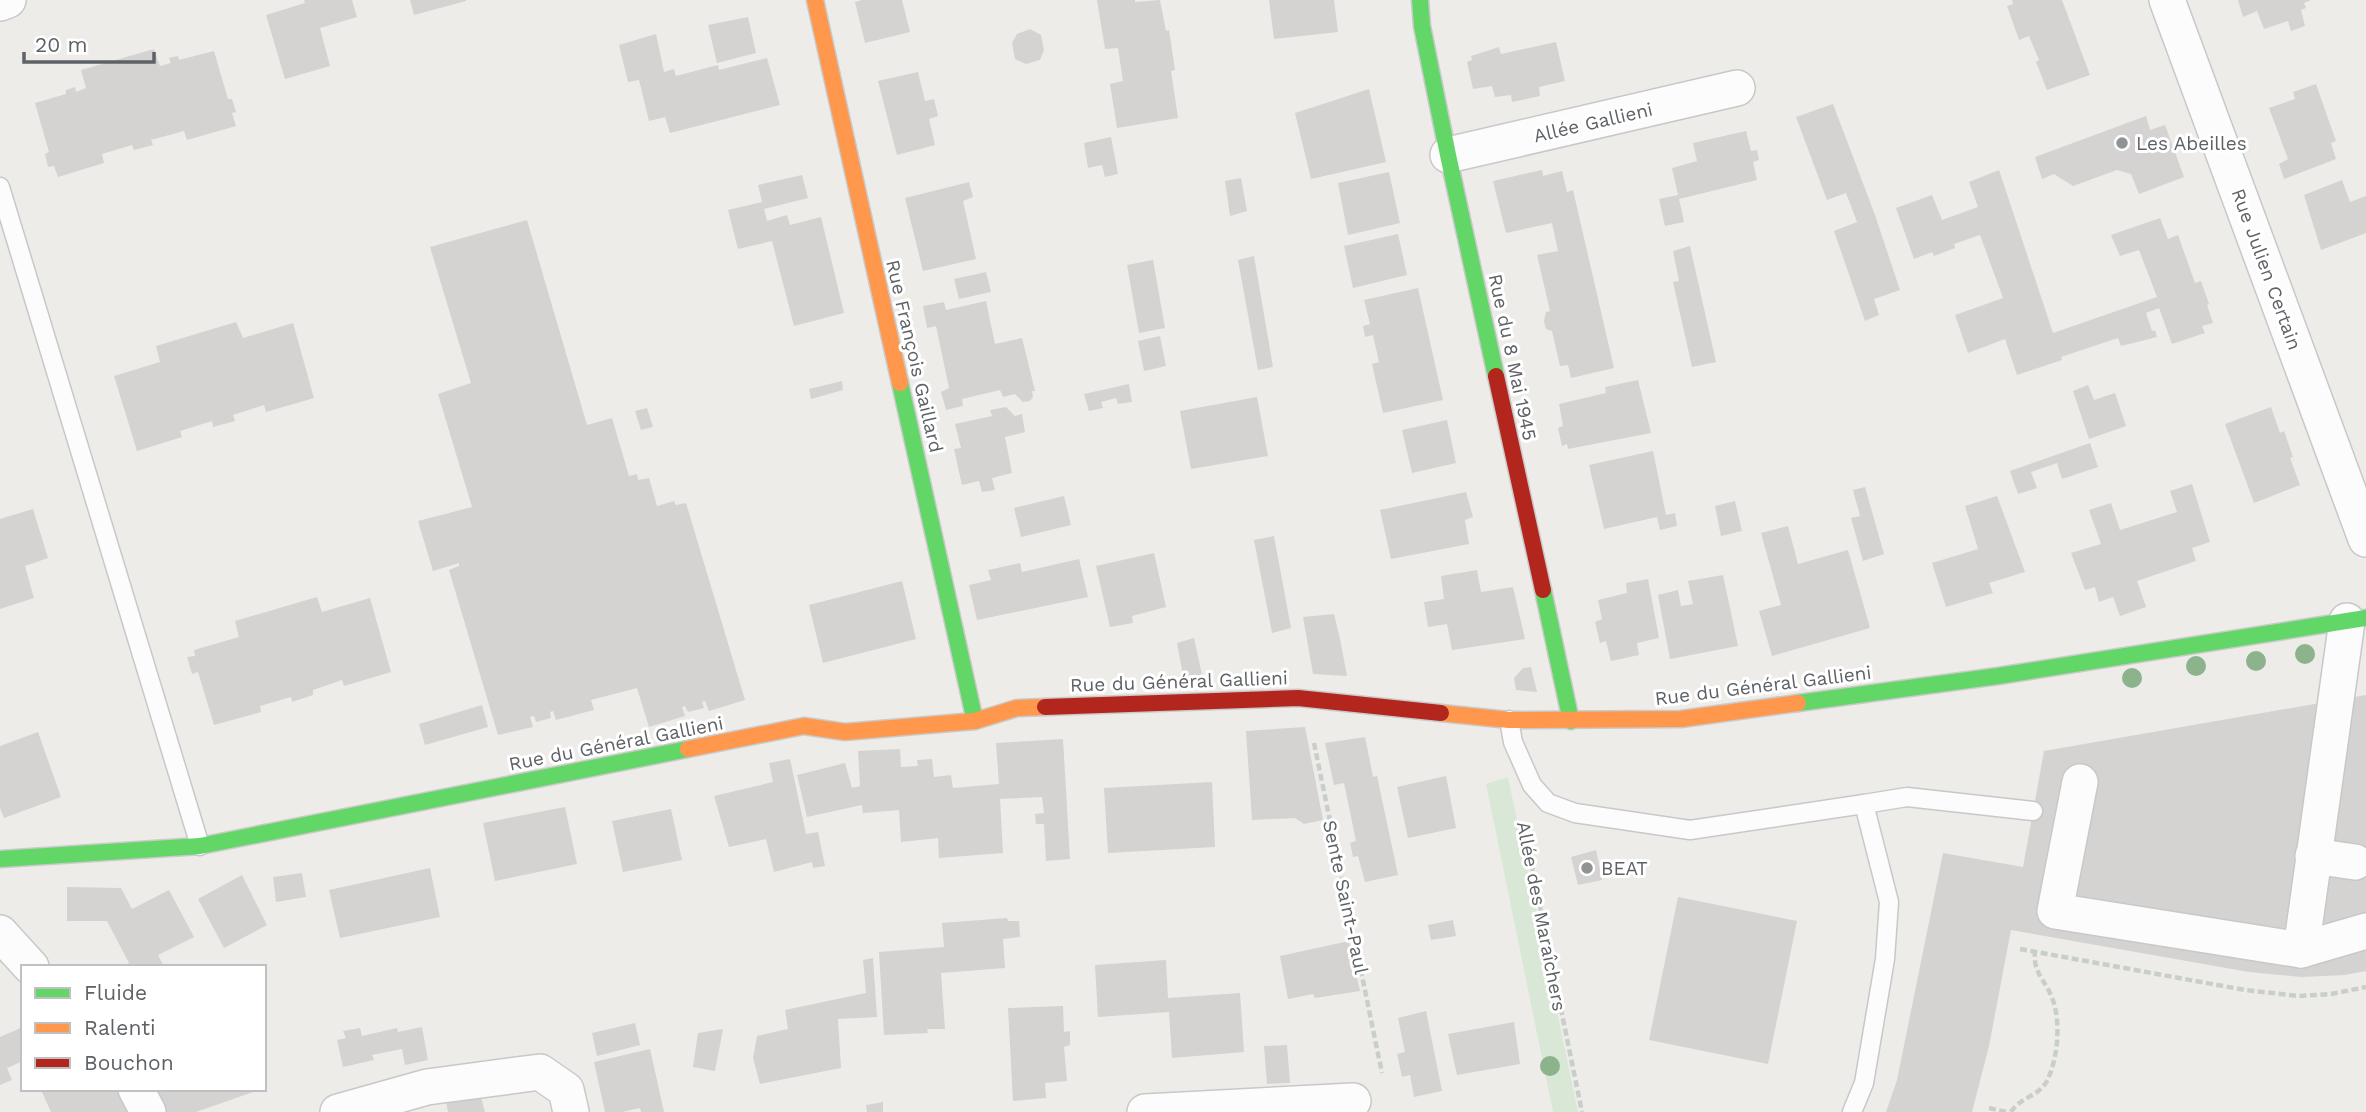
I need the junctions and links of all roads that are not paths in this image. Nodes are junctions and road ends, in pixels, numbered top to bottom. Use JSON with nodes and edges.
{"nodes":[{"id":1,"x":8,"y":0,"type":"edge"},
{"id":2,"x":815,"y":0,"type":"edge"},
{"id":3,"x":1420,"y":0,"type":"edge"},
{"id":4,"x":2167,"y":0,"type":"edge"},
{"id":5,"x":0,"y":3,"type":"edge"},
{"id":6,"x":1738,"y":89,"type":"dead end"},
{"id":7,"x":1448,"y":155,"type":"junction"},
{"id":8,"x":0,"y":187,"type":"edge"},
{"id":9,"x":2366,"y":538,"type":"edge"},
{"id":10,"x":2356,"y":619,"type":"edge"},
{"id":11,"x":1509,"y":720,"type":"junction"},
{"id":12,"x":1571,"y":721,"type":"junction"},
{"id":13,"x":975,"y":722,"type":"junction"},
{"id":14,"x":2080,"y":782,"type":"dead end"},
{"id":15,"x":1864,"y":804,"type":"junction"},
{"id":16,"x":2033,"y":811,"type":"dead end"},
{"id":17,"x":200,"y":846,"type":"junction"},
{"id":18,"x":2314,"y":856,"type":"junction"},
{"id":19,"x":0,"y":859,"type":"edge"},
{"id":20,"x":2355,"y":862,"type":"dead end"},
{"id":21,"x":2366,"y":931,"type":"edge"},
{"id":22,"x":0,"y":933,"type":"edge"},
{"id":23,"x":2301,"y":950,"type":"junction"},
{"id":24,"x":29,"y":965,"type":"edge"},
{"id":25,"x":137,"y":1091,"type":"edge"},
{"id":26,"x":1353,"y":1101,"type":"dead end"},
{"id":27,"x":148,"y":1112,"type":"edge"},
{"id":28,"x":338,"y":1112,"type":"edge"},
{"id":29,"x":570,"y":1112,"type":"edge"},
{"id":30,"x":1145,"y":1112,"type":"edge"},
{"id":31,"x":1852,"y":1112,"type":"edge"}],
"edges":[{"from":1,"to":5,"type":"street"},
{"from":2,"to":13,"type":"street","name":"Rue François Gaillard"},
{"from":3,"to":7,"type":"street","name":"Rue du 8 Mai 1945"},
{"from":4,"to":9,"type":"street","name":"Rue Julien Certain"},
{"from":6,"to":7,"type":"street","name":"Allée Gallieni"},
{"from":7,"to":12,"type":"street","name":"Rue du 8 Mai 1945"},
{"from":8,"to":17,"type":"lane"},
{"from":10,"to":12,"type":"street","name":"Rue du Général Gallieni"},
{"from":10,"to":18,"type":"street"},
{"from":11,"to":12,"type":"street","name":"Rue du Général Gallieni"},
{"from":11,"to":13,"type":"street","name":"Rue du Général Gallieni"},
{"from":11,"to":15,"type":"lane"},
{"from":13,"to":17,"type":"street","name":"Rue du Général Gallieni"},
{"from":14,"to":23,"type":"street"},
{"from":15,"to":16,"type":"lane"},
{"from":15,"to":31,"type":"lane"},
{"from":17,"to":19,"type":"street","name":"Rue du Général Gallieni"},
{"from":18,"to":20,"type":"street"},
{"from":18,"to":23,"type":"street"},
{"from":21,"to":23,"type":"street"},
{"from":22,"to":24,"type":"street"},
{"from":25,"to":27,"type":"street"},
{"from":26,"to":30,"type":"street"},
{"from":28,"to":29,"type":"street"}]}
